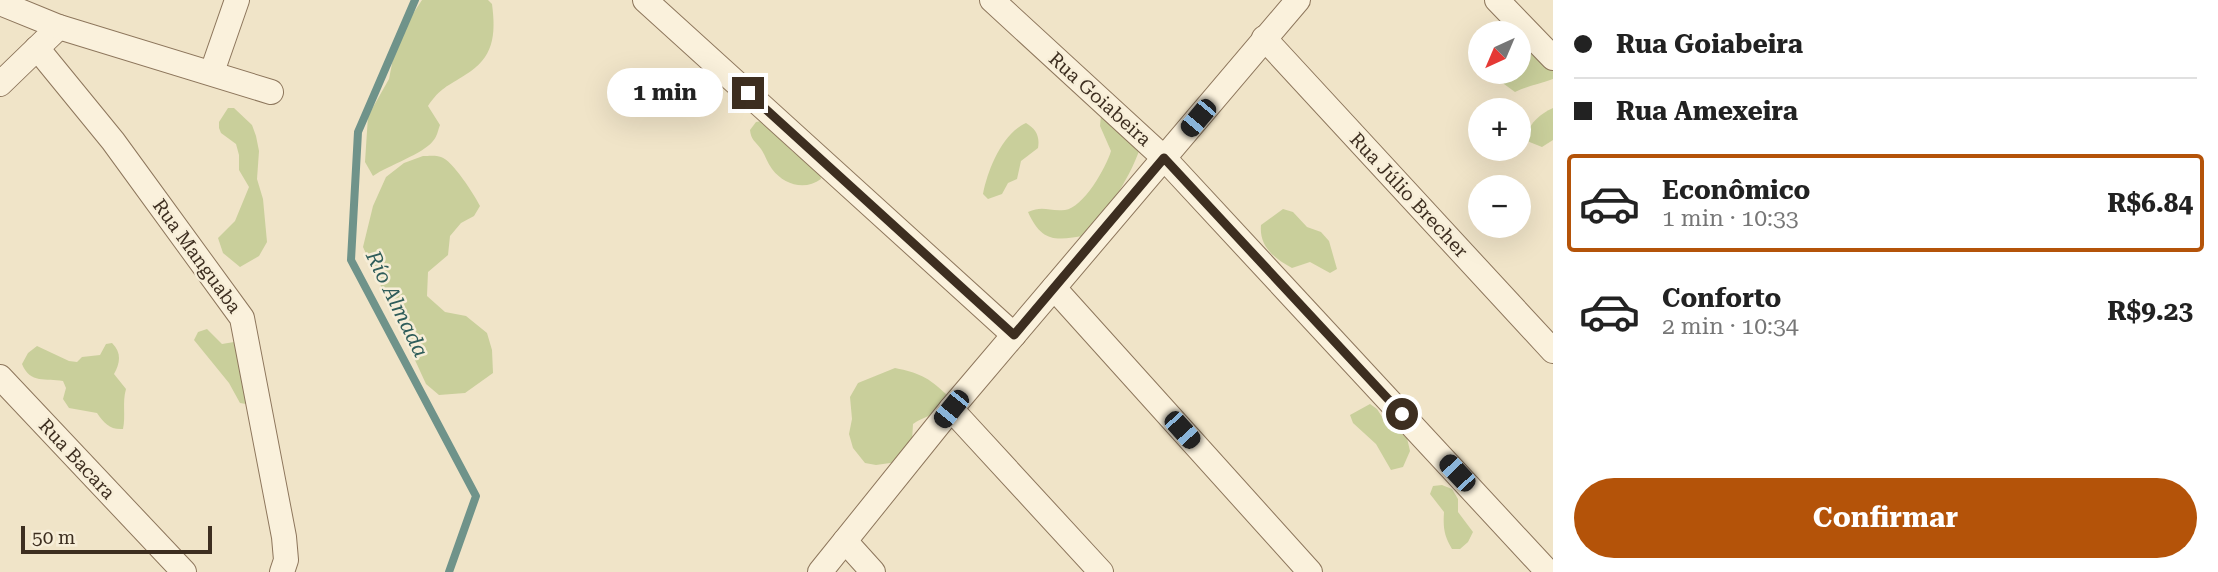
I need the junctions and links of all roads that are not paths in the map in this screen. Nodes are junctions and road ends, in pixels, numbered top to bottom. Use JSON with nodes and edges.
{"nodes":[{"id":1,"x":237,"y":0,"type":"edge"},
{"id":2,"x":645,"y":0,"type":"edge"},
{"id":3,"x":992,"y":0,"type":"edge"},
{"id":4,"x":1298,"y":0,"type":"edge"},
{"id":5,"x":1497,"y":0,"type":"edge"},
{"id":6,"x":0,"y":3,"type":"edge"},
{"id":7,"x":59,"y":27,"type":"junction"},
{"id":8,"x":1264,"y":38,"type":"junction"},
{"id":9,"x":37,"y":48,"type":"junction"},
{"id":10,"x":1553,"y":58,"type":"edge"},
{"id":11,"x":212,"y":72,"type":"junction"},
{"id":12,"x":0,"y":84,"type":"edge"},
{"id":13,"x":271,"y":92,"type":"dead end"},
{"id":14,"x":1164,"y":158,"type":"junction"},
{"id":15,"x":1054,"y":288,"type":"junction"},
{"id":16,"x":1014,"y":335,"type":"junction"},
{"id":17,"x":1553,"y":351,"type":"edge"},
{"id":18,"x":0,"y":377,"type":"edge"},
{"id":19,"x":951,"y":409,"type":"junction"},
{"id":20,"x":845,"y":541,"type":"junction"},
{"id":21,"x":184,"y":572,"type":"edge"},
{"id":22,"x":282,"y":572,"type":"edge"},
{"id":23,"x":820,"y":572,"type":"edge"},
{"id":24,"x":873,"y":572,"type":"edge"},
{"id":25,"x":1101,"y":572,"type":"edge"},
{"id":26,"x":1310,"y":572,"type":"edge"},
{"id":27,"x":1548,"y":572,"type":"edge"}],
"edges":[{"from":1,"to":11,"type":"street"},
{"from":2,"to":16,"type":"street"},
{"from":3,"to":14,"type":"street","name":"Rua Goiabeira"},
{"from":4,"to":8,"type":"street"},
{"from":5,"to":10,"type":"street"},
{"from":6,"to":7,"type":"street"},
{"from":7,"to":9,"type":"street"},
{"from":7,"to":11,"type":"street"},
{"from":8,"to":14,"type":"street"},
{"from":8,"to":17,"type":"street","name":"Rua Júlio Brecher"},
{"from":9,"to":12,"type":"street"},
{"from":9,"to":22,"type":"street","name":"Rua Manguaba"},
{"from":11,"to":13,"type":"street"},
{"from":14,"to":15,"type":"street"},
{"from":14,"to":27,"type":"street","name":"Rua Goiabeira"},
{"from":15,"to":16,"type":"street"},
{"from":15,"to":26,"type":"street"},
{"from":16,"to":19,"type":"street"},
{"from":18,"to":21,"type":"street","name":"Rua Bacara"},
{"from":19,"to":20,"type":"street"},
{"from":19,"to":25,"type":"street"},
{"from":20,"to":23,"type":"street"},
{"from":20,"to":24,"type":"street"}]}
